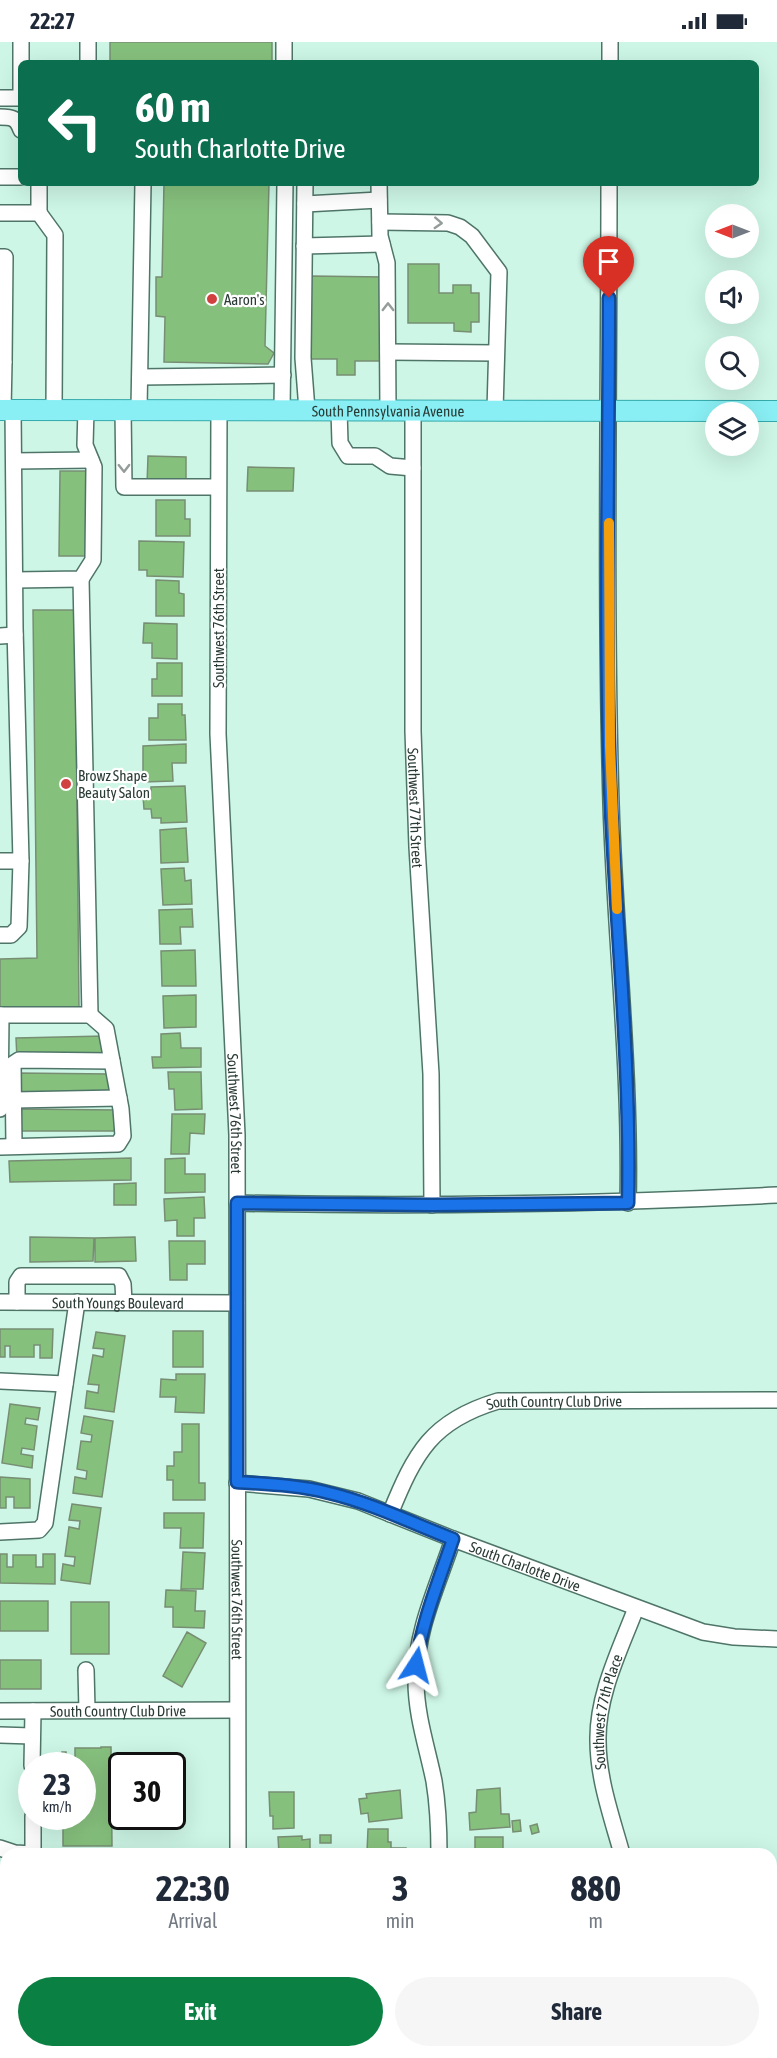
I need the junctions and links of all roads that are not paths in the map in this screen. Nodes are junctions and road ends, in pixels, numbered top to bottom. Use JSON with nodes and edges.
{"nodes":[{"id":1,"x":21,"y":42,"type":"edge"},
{"id":2,"x":88,"y":42,"type":"edge"},
{"id":3,"x":284,"y":42,"type":"edge"},
{"id":4,"x":610,"y":42,"type":"edge"},
{"id":5,"x":21,"y":60,"type":"edge"},
{"id":6,"x":88,"y":60,"type":"edge"},
{"id":7,"x":284,"y":60,"type":"edge"},
{"id":8,"x":610,"y":60,"type":"edge"},
{"id":9,"x":0,"y":98,"type":"edge"},
{"id":10,"x":18,"y":98,"type":"edge"},
{"id":11,"x":0,"y":117,"type":"edge"},
{"id":12,"x":18,"y":122,"type":"edge"},
{"id":13,"x":0,"y":177,"type":"edge"},
{"id":14,"x":18,"y":177,"type":"edge"},
{"id":15,"x":39,"y":186,"type":"edge"},
{"id":16,"x":143,"y":186,"type":"edge"},
{"id":17,"x":285,"y":186,"type":"edge"},
{"id":18,"x":305,"y":186,"type":"edge"},
{"id":19,"x":379,"y":186,"type":"edge"},
{"id":20,"x":609,"y":186,"type":"edge"},
{"id":21,"x":379,"y":200,"type":"junction"},
{"id":22,"x":305,"y":204,"type":"junction"},
{"id":23,"x":0,"y":213,"type":"edge"},
{"id":24,"x":39,"y":213,"type":"junction"},
{"id":25,"x":380,"y":222,"type":"junction"},
{"id":26,"x":382,"y":244,"type":"junction"},
{"id":27,"x":304,"y":246,"type":"junction"},
{"id":28,"x":0,"y":257,"type":"edge"},
{"id":29,"x":388,"y":352,"type":"junction"},
{"id":30,"x":496,"y":353,"type":"junction"},
{"id":31,"x":2,"y":362,"type":"edge"},
{"id":32,"x":283,"y":375,"type":"junction"},
{"id":33,"x":140,"y":377,"type":"junction"},
{"id":34,"x":54,"y":409,"type":"junction"},
{"id":35,"x":86,"y":409,"type":"junction"},
{"id":36,"x":131,"y":409,"type":"junction"},
{"id":37,"x":219,"y":409,"type":"junction"},
{"id":38,"x":5,"y":410,"type":"edge"},
{"id":39,"x":282,"y":410,"type":"junction"},
{"id":40,"x":307,"y":410,"type":"junction"},
{"id":41,"x":339,"y":410,"type":"junction"},
{"id":42,"x":388,"y":410,"type":"junction"},
{"id":43,"x":413,"y":410,"type":"junction"},
{"id":44,"x":495,"y":410,"type":"junction"},
{"id":45,"x":610,"y":411,"type":"junction"},
{"id":46,"x":777,"y":411,"type":"edge"},
{"id":47,"x":92,"y":460,"type":"junction"},
{"id":48,"x":14,"y":461,"type":"junction"},
{"id":49,"x":413,"y":468,"type":"junction"},
{"id":50,"x":7,"y":481,"type":"edge"},
{"id":51,"x":218,"y":487,"type":"junction"},
{"id":52,"x":81,"y":579,"type":"junction"},
{"id":53,"x":15,"y":580,"type":"junction"},
{"id":54,"x":8,"y":636,"type":"edge"},
{"id":55,"x":0,"y":861,"type":"edge"},
{"id":56,"x":21,"y":861,"type":"junction"},
{"id":57,"x":0,"y":935,"type":"edge"},
{"id":58,"x":0,"y":1015,"type":"edge"},
{"id":59,"x":90,"y":1015,"type":"junction"},
{"id":60,"x":112,"y":1061,"type":"junction"},
{"id":61,"x":119,"y":1098,"type":"junction"},
{"id":62,"x":14,"y":1100,"type":"junction"},
{"id":63,"x":0,"y":1109,"type":"edge"},
{"id":64,"x":7,"y":1147,"type":"edge"},
{"id":65,"x":777,"y":1195,"type":"edge"},
{"id":66,"x":237,"y":1203,"type":"junction"},
{"id":67,"x":628,"y":1203,"type":"junction"},
{"id":68,"x":432,"y":1205,"type":"junction"},
{"id":69,"x":0,"y":1302,"type":"edge"},
{"id":70,"x":17,"y":1302,"type":"junction"},
{"id":71,"x":77,"y":1302,"type":"junction"},
{"id":72,"x":124,"y":1302,"type":"junction"},
{"id":73,"x":237,"y":1303,"type":"junction"},
{"id":74,"x":0,"y":1381,"type":"edge"},
{"id":75,"x":65,"y":1384,"type":"junction"},
{"id":76,"x":777,"y":1400,"type":"edge"},
{"id":77,"x":237,"y":1482,"type":"junction"},
{"id":78,"x":390,"y":1514,"type":"junction"},
{"id":79,"x":0,"y":1532,"type":"edge"},
{"id":80,"x":453,"y":1539,"type":"junction"},
{"id":81,"x":636,"y":1608,"type":"junction"},
{"id":82,"x":777,"y":1639,"type":"edge"},
{"id":83,"x":86,"y":1670,"type":"dead end"},
{"id":84,"x":87,"y":1710,"type":"junction"},
{"id":85,"x":237,"y":1710,"type":"junction"},
{"id":86,"x":0,"y":1711,"type":"edge"},
{"id":87,"x":33,"y":1711,"type":"junction"},
{"id":88,"x":0,"y":1735,"type":"edge"},
{"id":89,"x":32,"y":1736,"type":"junction"},
{"id":90,"x":32,"y":1752,"type":"edge"},
{"id":91,"x":33,"y":1830,"type":"edge"},
{"id":92,"x":33,"y":1848,"type":"edge"},
{"id":93,"x":238,"y":1848,"type":"edge"},
{"id":94,"x":439,"y":1848,"type":"edge"},
{"id":95,"x":620,"y":1848,"type":"edge"}],
"edges":[{"from":1,"to":5,"type":"street"},
{"from":2,"to":6,"type":"street"},
{"from":3,"to":7,"type":"street"},
{"from":4,"to":8,"type":"street"},
{"from":9,"to":10,"type":"street"},
{"from":11,"to":12,"type":"street"},
{"from":13,"to":14,"type":"street"},
{"from":15,"to":24,"type":"street"},
{"from":16,"to":33,"type":"street"},
{"from":17,"to":32,"type":"street"},
{"from":18,"to":22,"type":"street"},
{"from":19,"to":21,"type":"street"},
{"from":20,"to":45,"type":"street"},
{"from":21,"to":22,"type":"street"},
{"from":21,"to":25,"type":"street"},
{"from":22,"to":27,"type":"street"},
{"from":23,"to":24,"type":"street"},
{"from":24,"to":34,"type":"street"},
{"from":25,"to":26,"type":"street"},
{"from":25,"to":30,"type":"street","one_way":true},
{"from":26,"to":27,"type":"street"},
{"from":29,"to":26,"type":"street","one_way":true},
{"from":27,"to":40,"type":"street"},
{"from":28,"to":31,"type":"street"},
{"from":29,"to":30,"type":"street"},
{"from":29,"to":42,"type":"street"},
{"from":30,"to":44,"type":"street"},
{"from":31,"to":38,"type":"street"},
{"from":32,"to":33,"type":"street"},
{"from":32,"to":39,"type":"street"},
{"from":33,"to":36,"type":"street"},
{"from":34,"to":35,"type":"main road","name":"South Pennsylvania Avenue"},
{"from":34,"to":38,"type":"main road","name":"South Pennsylvania Avenue"},
{"from":35,"to":36,"type":"main road","name":"South Pennsylvania Avenue"},
{"from":35,"to":47,"type":"street"},
{"from":36,"to":37,"type":"main road","name":"South Pennsylvania Avenue"},
{"from":36,"to":51,"type":"street","one_way":true},
{"from":37,"to":39,"type":"main road","name":"South Pennsylvania Avenue"},
{"from":37,"to":51,"type":"street","name":"Southwest 76th Street"},
{"from":38,"to":48,"type":"street"},
{"from":39,"to":40,"type":"main road","name":"South Pennsylvania Avenue"},
{"from":40,"to":41,"type":"main road","name":"South Pennsylvania Avenue"},
{"from":41,"to":42,"type":"main road","name":"South Pennsylvania Avenue"},
{"from":41,"to":49,"type":"street"},
{"from":42,"to":43,"type":"main road","name":"South Pennsylvania Avenue"},
{"from":43,"to":44,"type":"main road","name":"South Pennsylvania Avenue"},
{"from":43,"to":49,"type":"street","name":"Southwest 77th Street"},
{"from":44,"to":45,"type":"main road","name":"South Pennsylvania Avenue"},
{"from":45,"to":46,"type":"main road","name":"South Pennsylvania Avenue"},
{"from":45,"to":67,"type":"street"},
{"from":47,"to":48,"type":"street"},
{"from":47,"to":52,"type":"street"},
{"from":48,"to":50,"type":"street"},
{"from":49,"to":68,"type":"street","name":"Southwest 77th Street"},
{"from":50,"to":53,"type":"street"},
{"from":51,"to":66,"type":"street","name":"Southwest 76th Street"},
{"from":52,"to":53,"type":"street"},
{"from":52,"to":59,"type":"street"},
{"from":53,"to":54,"type":"street"},
{"from":54,"to":56,"type":"street"},
{"from":55,"to":56,"type":"street"},
{"from":56,"to":57,"type":"street"},
{"from":58,"to":59,"type":"street"},
{"from":58,"to":63,"type":"street"},
{"from":59,"to":60,"type":"street"},
{"from":60,"to":61,"type":"street"},
{"from":60,"to":62,"type":"street"},
{"from":61,"to":62,"type":"street"},
{"from":61,"to":64,"type":"street"},
{"from":62,"to":64,"type":"street"},
{"from":65,"to":67,"type":"street"},
{"from":66,"to":68,"type":"street"},
{"from":66,"to":73,"type":"street","name":"Southwest 76th Street"},
{"from":67,"to":68,"type":"street"},
{"from":69,"to":70,"type":"street","name":"South Youngs Boulevard"},
{"from":70,"to":71,"type":"street","name":"South Youngs Boulevard"},
{"from":70,"to":72,"type":"street"},
{"from":71,"to":72,"type":"street","name":"South Youngs Boulevard"},
{"from":71,"to":75,"type":"street"},
{"from":72,"to":73,"type":"street","name":"South Youngs Boulevard"},
{"from":73,"to":77,"type":"street","name":"Southwest 76th Street"},
{"from":74,"to":75,"type":"street"},
{"from":75,"to":79,"type":"street"},
{"from":76,"to":78,"type":"street","name":"South Country Club Drive"},
{"from":77,"to":78,"type":"street","name":"South Charlotte Drive"},
{"from":77,"to":85,"type":"street","name":"Southwest 76th Street"},
{"from":78,"to":80,"type":"street","name":"South Charlotte Drive"},
{"from":80,"to":81,"type":"street","name":"South Charlotte Drive"},
{"from":80,"to":94,"type":"street"},
{"from":81,"to":82,"type":"street","name":"South Charlotte Drive"},
{"from":81,"to":95,"type":"street","name":"Southwest 77th Place"},
{"from":83,"to":84,"type":"street"},
{"from":84,"to":85,"type":"street","name":"South Country Club Drive"},
{"from":84,"to":87,"type":"street","name":"South Country Club Drive"},
{"from":85,"to":93,"type":"street","name":"Southwest 76th Street"},
{"from":86,"to":87,"type":"street","name":"South Country Club Drive"},
{"from":87,"to":89,"type":"street"},
{"from":88,"to":89,"type":"street"},
{"from":89,"to":90,"type":"street"},
{"from":91,"to":92,"type":"street"}]}
